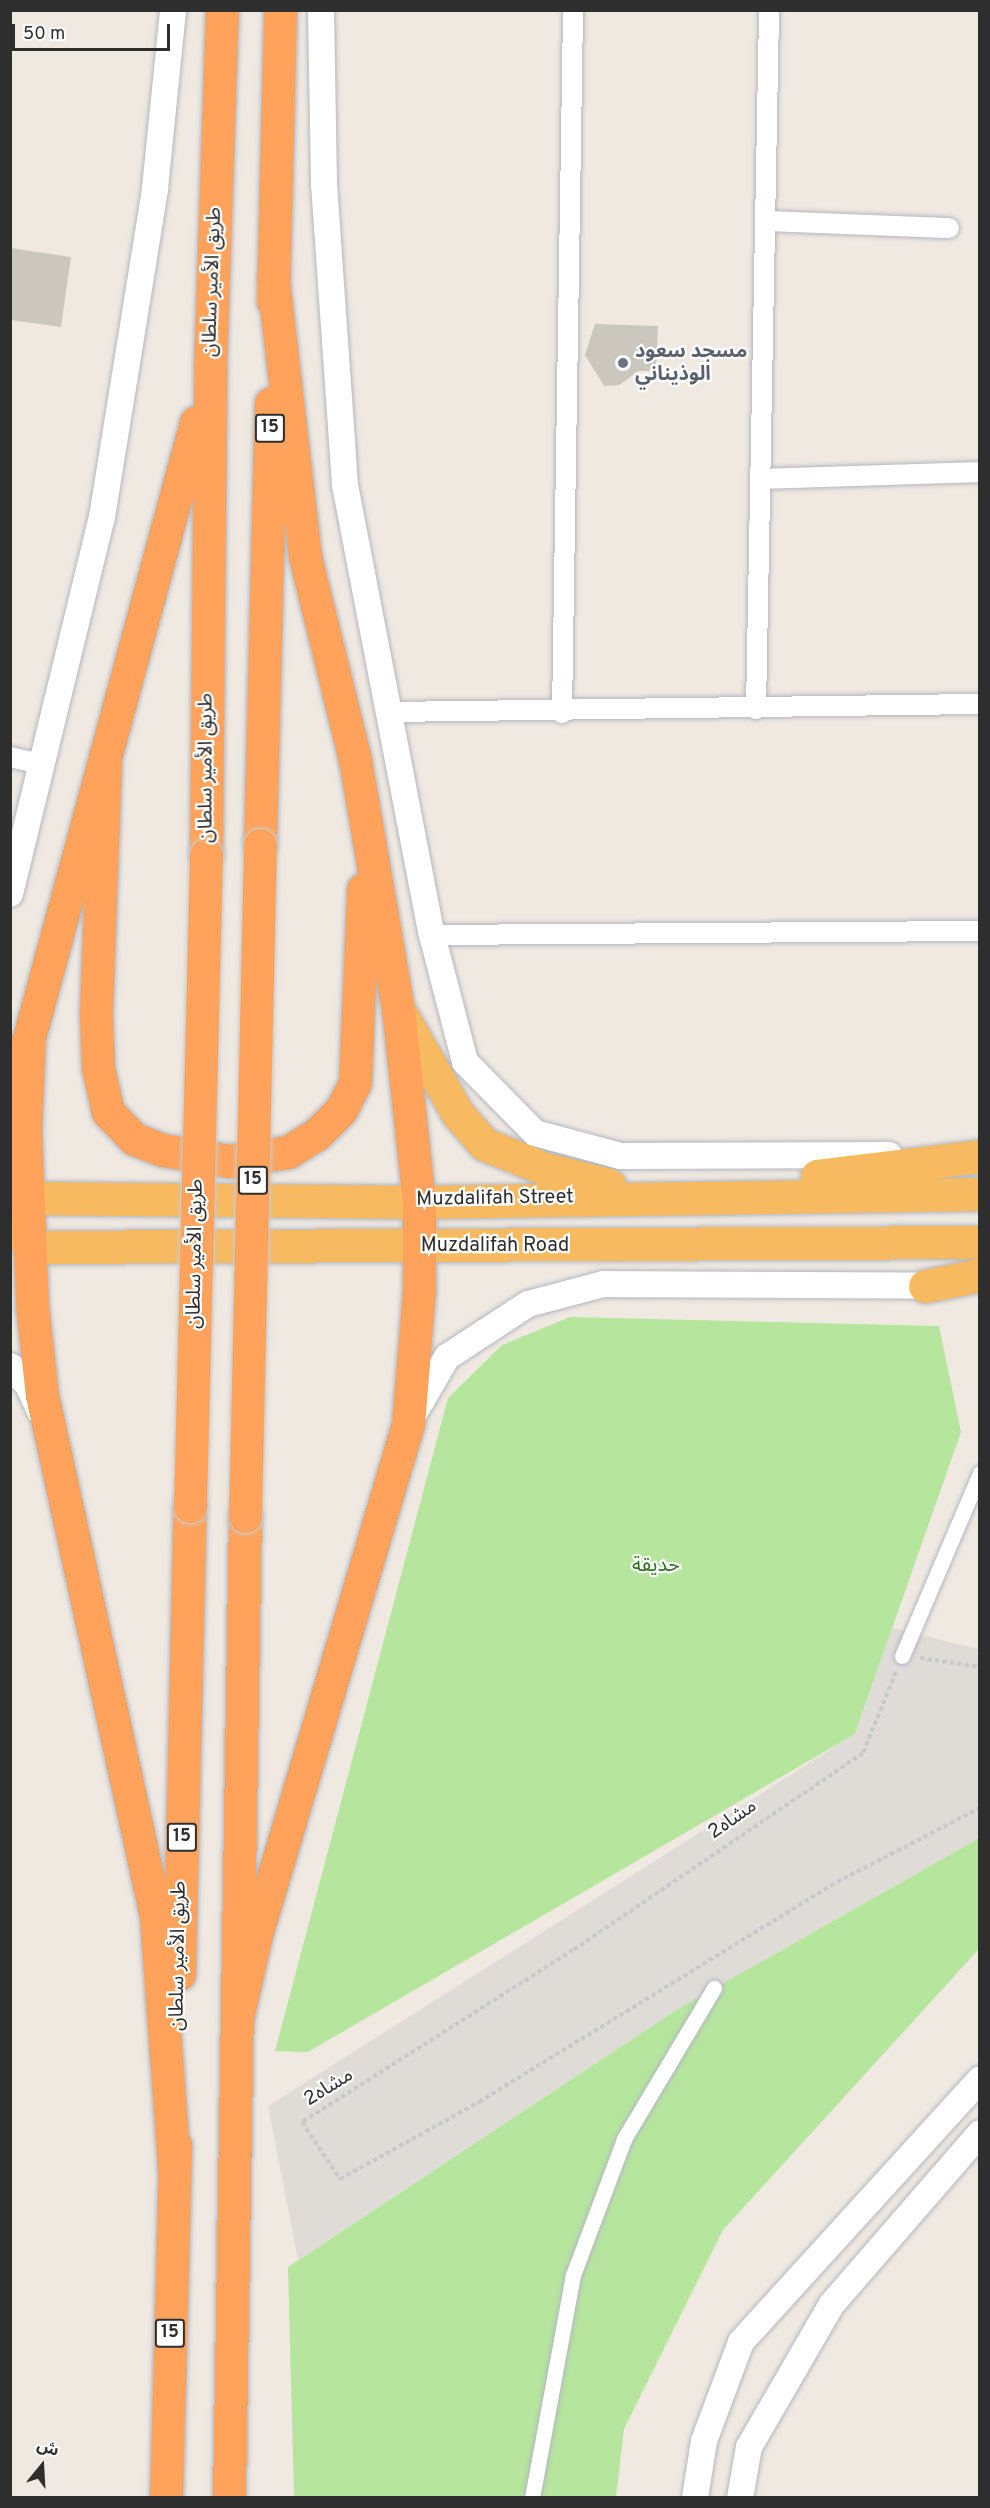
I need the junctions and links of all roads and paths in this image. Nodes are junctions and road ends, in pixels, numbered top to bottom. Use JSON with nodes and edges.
{"nodes":[{"id":1,"x":173,"y":10,"type":"edge"},
{"id":2,"x":280,"y":10,"type":"edge"},
{"id":3,"x":321,"y":10,"type":"edge"},
{"id":4,"x":573,"y":10,"type":"edge"},
{"id":5,"x":769,"y":10,"type":"edge"},
{"id":6,"x":219,"y":21,"type":"edge"},
{"id":7,"x":765,"y":221,"type":"junction"},
{"id":8,"x":949,"y":228,"type":"dead end"},
{"id":9,"x":273,"y":279,"type":"junction"},
{"id":10,"x":210,"y":368,"type":"junction"},
{"id":11,"x":980,"y":472,"type":"edge"},
{"id":12,"x":760,"y":479,"type":"junction"},
{"id":13,"x":980,"y":704,"type":"edge"},
{"id":14,"x":756,"y":709,"type":"junction"},
{"id":15,"x":389,"y":712,"type":"junction"},
{"id":16,"x":562,"y":713,"type":"junction"},
{"id":17,"x":10,"y":757,"type":"edge"},
{"id":18,"x":41,"y":764,"type":"junction"},
{"id":19,"x":105,"y":765,"type":"junction"},
{"id":20,"x":364,"y":813,"type":"junction"},
{"id":21,"x":10,"y":894,"type":"edge"},
{"id":22,"x":980,"y":931,"type":"edge"},
{"id":23,"x":432,"y":935,"type":"junction"},
{"id":24,"x":399,"y":1009,"type":"junction"},
{"id":25,"x":29,"y":1038,"type":"junction"},
{"id":26,"x":10,"y":1073,"type":"edge"},
{"id":27,"x":980,"y":1155,"type":"edge"},
{"id":28,"x":980,"y":1194,"type":"edge"},
{"id":29,"x":651,"y":1196,"type":"junction"},
{"id":30,"x":459,"y":1201,"type":"junction"},
{"id":31,"x":419,"y":1202,"type":"junction"},
{"id":32,"x":16,"y":1204,"type":"edge"},
{"id":33,"x":17,"y":1242,"type":"edge"},
{"id":34,"x":980,"y":1242,"type":"edge"},
{"id":35,"x":416,"y":1246,"type":"junction"},
{"id":36,"x":460,"y":1246,"type":"junction"},
{"id":37,"x":980,"y":1275,"type":"edge"},
{"id":38,"x":925,"y":1286,"type":"junction"},
{"id":39,"x":980,"y":1286,"type":"edge"},
{"id":40,"x":10,"y":1367,"type":"edge"},
{"id":41,"x":408,"y":1424,"type":"junction"},
{"id":42,"x":47,"y":1426,"type":"junction"},
{"id":43,"x":980,"y":1473,"type":"edge"},
{"id":44,"x":902,"y":1656,"type":"junction"},
{"id":45,"x":980,"y":1667,"type":"edge"},
{"id":46,"x":980,"y":1808,"type":"edge"},
{"id":47,"x":714,"y":1988,"type":"dead end"},
{"id":48,"x":237,"y":2019,"type":"junction"},
{"id":49,"x":980,"y":2079,"type":"edge"},
{"id":50,"x":980,"y":2133,"type":"edge"},
{"id":51,"x":174,"y":2168,"type":"junction"},
{"id":52,"x":166,"y":2498,"type":"edge"},
{"id":53,"x":229,"y":2498,"type":"edge"},
{"id":54,"x":532,"y":2498,"type":"edge"},
{"id":55,"x":695,"y":2498,"type":"edge"},
{"id":56,"x":740,"y":2498,"type":"edge"}],
"edges":[{"from":1,"to":18,"type":"street"},
{"from":2,"to":9,"type":"highway","number":"15"},
{"from":3,"to":15,"type":"street"},
{"from":4,"to":16,"type":"street"},
{"from":5,"to":7,"type":"street"},
{"from":6,"to":10,"type":"highway","name":"طريق الأمير سلطان","number":"15"},
{"from":7,"to":8,"type":"street"},
{"from":7,"to":12,"type":"street"},
{"from":9,"to":20,"type":"highway"},
{"from":9,"to":48,"type":"highway","number":"15","bridge":true},
{"from":10,"to":19,"type":"highway"},
{"from":10,"to":51,"type":"highway","name":"طريق الأمير سلطان","number":"15","bridge":true},
{"from":11,"to":12,"type":"street"},
{"from":12,"to":14,"type":"street"},
{"from":13,"to":14,"type":"street"},
{"from":14,"to":16,"type":"street"},
{"from":15,"to":16,"type":"street"},
{"from":15,"to":23,"type":"street"},
{"from":17,"to":18,"type":"street"},
{"from":18,"to":21,"type":"street"},
{"from":19,"to":20,"type":"highway"},
{"from":19,"to":25,"type":"highway"},
{"from":20,"to":24,"type":"highway"},
{"from":22,"to":23,"type":"street"},
{"from":23,"to":27,"type":"street"},
{"from":24,"to":29,"type":"highway"},
{"from":24,"to":31,"type":"highway"},
{"from":25,"to":26,"type":"highway"},
{"from":25,"to":32,"type":"highway"},
{"from":27,"to":29,"type":"highway"},
{"from":28,"to":29,"type":"highway","name":"Muzdalifah Street"},
{"from":29,"to":30,"type":"highway","name":"Muzdalifah Street"},
{"from":30,"to":31,"type":"highway","name":"Muzdalifah Street"},
{"from":30,"to":36,"type":"highway"},
{"from":31,"to":32,"type":"highway","name":"Muzdalifah Street"},
{"from":31,"to":35,"type":"highway"},
{"from":32,"to":33,"type":"highway"},
{"from":33,"to":35,"type":"highway","name":"Muzdalifah Road"},
{"from":33,"to":42,"type":"highway"},
{"from":34,"to":36,"type":"highway","name":"Muzdalifah Road"},
{"from":35,"to":36,"type":"highway","name":"Muzdalifah Road"},
{"from":35,"to":41,"type":"highway"},
{"from":37,"to":38,"type":"highway"},
{"from":38,"to":39,"type":"street"},
{"from":38,"to":41,"type":"street"},
{"from":40,"to":42,"type":"main road"},
{"from":41,"to":48,"type":"highway"},
{"from":42,"to":51,"type":"highway"},
{"from":43,"to":44,"type":"street"},
{"from":44,"to":45,"type":"path"},
{"from":44,"to":46,"type":"path","name":"مشاه2"},
{"from":47,"to":54,"type":"street"},
{"from":48,"to":53,"type":"highway","number":"15"},
{"from":49,"to":55,"type":"street"},
{"from":50,"to":56,"type":"street"},
{"from":51,"to":52,"type":"highway","name":"طريق الأمير سلطان","number":"15"}]}
